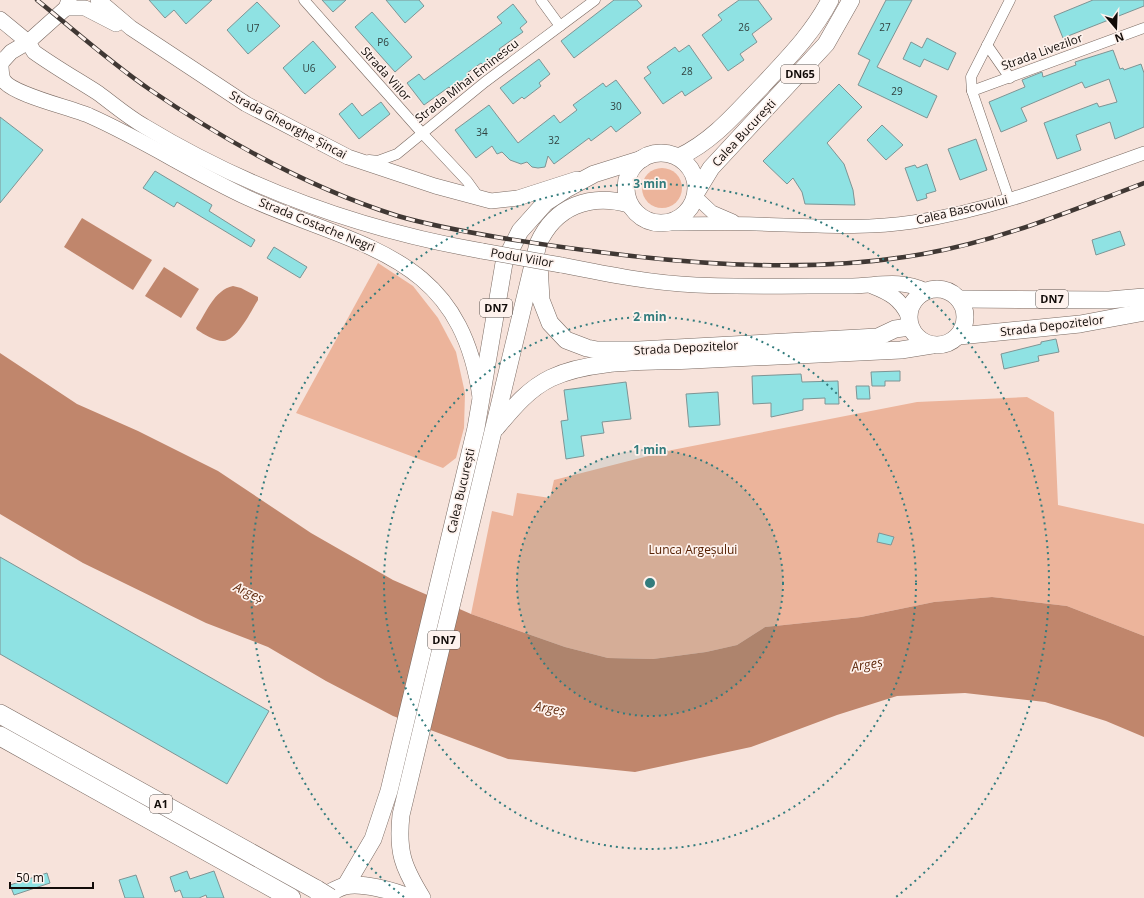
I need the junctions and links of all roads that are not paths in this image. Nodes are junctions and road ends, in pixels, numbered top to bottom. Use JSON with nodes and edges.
{"nodes":[{"id":1,"x":98,"y":0,"type":"edge"},
{"id":2,"x":304,"y":0,"type":"edge"},
{"id":3,"x":541,"y":0,"type":"edge"},
{"id":4,"x":595,"y":0,"type":"edge"},
{"id":5,"x":830,"y":0,"type":"edge"},
{"id":6,"x":851,"y":0,"type":"edge"},
{"id":7,"x":1010,"y":0,"type":"edge"},
{"id":8,"x":68,"y":4,"type":"edge"},
{"id":9,"x":0,"y":20,"type":"edge"},
{"id":10,"x":560,"y":26,"type":"junction"},
{"id":11,"x":131,"y":28,"type":"junction"},
{"id":12,"x":1144,"y":28,"type":"edge"},
{"id":13,"x":28,"y":42,"type":"junction"},
{"id":14,"x":987,"y":45,"type":"junction"},
{"id":15,"x":0,"y":61,"type":"edge"},
{"id":16,"x":1010,"y":78,"type":"junction"},
{"id":17,"x":972,"y":91,"type":"junction"},
{"id":18,"x":83,"y":113,"type":"junction"},
{"id":19,"x":143,"y":126,"type":"junction"},
{"id":20,"x":422,"y":133,"type":"junction"},
{"id":21,"x":1144,"y":153,"type":"edge"},
{"id":22,"x":348,"y":157,"type":"junction"},
{"id":23,"x":679,"y":157,"type":"junction"},
{"id":24,"x":642,"y":159,"type":"junction"},
{"id":25,"x":594,"y":174,"type":"junction"},
{"id":26,"x":696,"y":194,"type":"junction"},
{"id":27,"x":482,"y":200,"type":"junction"},
{"id":28,"x":1010,"y":200,"type":"junction"},
{"id":29,"x":629,"y":204,"type":"junction"},
{"id":30,"x":748,"y":223,"type":"junction"},
{"id":31,"x":666,"y":224,"type":"junction"},
{"id":32,"x":538,"y":244,"type":"junction"},
{"id":33,"x":482,"y":251,"type":"joint"},
{"id":34,"x":872,"y":286,"type":"junction"},
{"id":35,"x":926,"y":291,"type":"junction"},
{"id":36,"x":1144,"y":297,"type":"edge"},
{"id":37,"x":959,"y":299,"type":"junction"},
{"id":38,"x":1144,"y":312,"type":"edge"},
{"id":39,"x":909,"y":321,"type":"junction"},
{"id":40,"x":959,"y":336,"type":"junction"},
{"id":41,"x":932,"y":345,"type":"junction"},
{"id":42,"x":480,"y":403,"type":"junction"},
{"id":43,"x":494,"y":430,"type":"junction"},
{"id":44,"x":0,"y":714,"type":"edge"},
{"id":45,"x":0,"y":736,"type":"edge"},
{"id":46,"x":346,"y":886,"type":"junction"},
{"id":47,"x":291,"y":898,"type":"edge"},
{"id":48,"x":320,"y":898,"type":"edge"},
{"id":49,"x":330,"y":898,"type":"edge"},
{"id":50,"x":410,"y":898,"type":"edge"},
{"id":51,"x":422,"y":898,"type":"edge"}],
"edges":[{"from":1,"to":11,"type":"main road","name":"Strada Gheorghe Șincai"},
{"from":2,"to":20,"type":"street","name":"Strada Viilor"},
{"from":3,"to":10,"type":"street"},
{"from":4,"to":10,"type":"street","name":"Strada Mihai Eminescu"},
{"from":5,"to":23,"type":"main road","name":"Calea București","number":"DN65"},
{"from":6,"to":26,"type":"main road","name":"Calea București","number":"DN65"},
{"from":7,"to":14,"type":"street"},
{"from":8,"to":11,"type":"main road"},
{"from":8,"to":13,"type":"main road"},
{"from":9,"to":13,"type":"main road","name":"Strada Costache Negri"},
{"from":10,"to":20,"type":"street","name":"Strada Mihai Eminescu"},
{"from":11,"to":22,"type":"main road","name":"Strada Gheorghe Șincai"},
{"from":12,"to":16,"type":"street","name":"Strada Livezilor"},
{"from":13,"to":15,"type":"main road"},
{"from":13,"to":19,"type":"main road","name":"Strada Costache Negri"},
{"from":14,"to":16,"type":"street"},
{"from":14,"to":17,"type":"street"},
{"from":15,"to":18,"type":"main road","name":"Strada Costache Negri"},
{"from":16,"to":17,"type":"street","name":"Strada Livezilor"},
{"from":17,"to":28,"type":"street"},
{"from":18,"to":19,"type":"main road","name":"Strada Costache Negri"},
{"from":18,"to":42,"type":"main road","name":"Strada Costache Negri"},
{"from":19,"to":33,"type":"main road","name":"Strada Costache Negri"},
{"from":20,"to":22,"type":"street","name":"Strada Mihai Eminescu"},
{"from":20,"to":27,"type":"street","name":"Strada Viilor"},
{"from":21,"to":28,"type":"street","name":"Calea Bascovului"},
{"from":22,"to":27,"type":"main road","name":"Strada Gheorghe Șincai"},
{"from":23,"to":24,"type":"main road","number":"DN7"},
{"from":23,"to":26,"type":"main road"},
{"from":24,"to":25,"type":"main road","name":"Calea București","number":"DN7"},
{"from":24,"to":29,"type":"main road"},
{"from":25,"to":27,"type":"main road","name":"Strada Gheorghe Șincai"},
{"from":25,"to":42,"type":"main road","name":"Calea București","number":"DN7"},
{"from":26,"to":30,"type":"street","name":"Calea Bascovului"},
{"from":26,"to":31,"type":"main road"},
{"from":28,"to":30,"type":"street","name":"Calea Bascovului"},
{"from":29,"to":31,"type":"main road"},
{"from":29,"to":32,"type":"main road","name":"Calea București","number":"DN7"},
{"from":30,"to":31,"type":"street","name":"Calea Bascovului"},
{"from":32,"to":39,"type":"main road","name":"Strada Depozitelor"},
{"from":32,"to":43,"type":"main road","name":"Calea București","number":"DN7"},
{"from":33,"to":34,"type":"main road","name":"Podul Viilor","bridge":true},
{"from":34,"to":35,"type":"main road"},
{"from":34,"to":39,"type":"main road"},
{"from":35,"to":37,"type":"main road","number":"DN7"},
{"from":35,"to":39,"type":"main road"},
{"from":36,"to":37,"type":"main road","name":"Strada Depozitelor","number":"DN7"},
{"from":37,"to":40,"type":"main road"},
{"from":38,"to":40,"type":"main road","name":"Strada Depozitelor","number":"DN7"},
{"from":39,"to":41,"type":"main road"},
{"from":40,"to":41,"type":"main road","number":"DN7"},
{"from":41,"to":43,"type":"main road","name":"Strada Depozitelor","number":"DN7"},
{"from":42,"to":46,"type":"main road","name":"Calea București","number":"DN7"},
{"from":43,"to":51,"type":"main road","name":"Calea București","number":"DN7"},
{"from":44,"to":49,"type":"highway","number":"A1","bridge":true},
{"from":45,"to":47,"type":"highway","number":"A1"},
{"from":46,"to":48,"type":"main road"},
{"from":46,"to":50,"type":"main road"}]}
